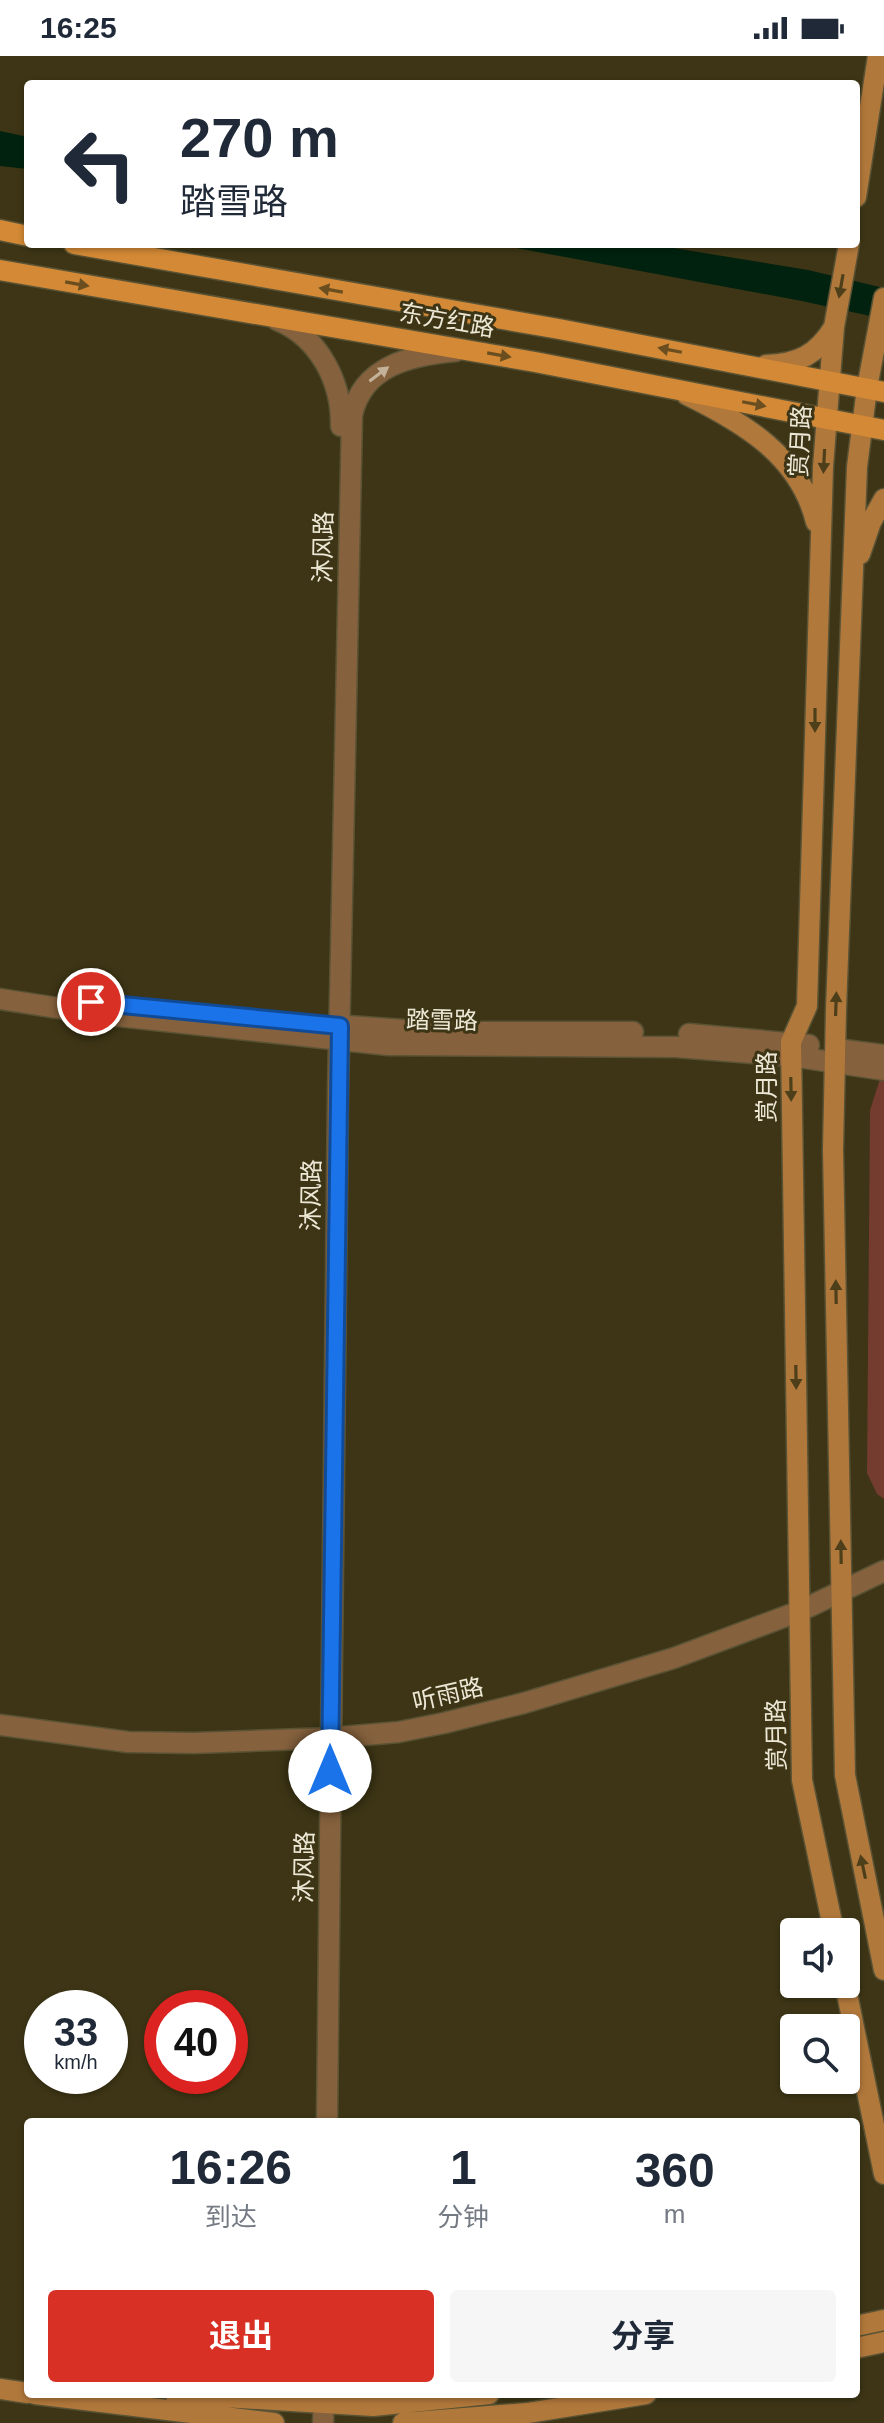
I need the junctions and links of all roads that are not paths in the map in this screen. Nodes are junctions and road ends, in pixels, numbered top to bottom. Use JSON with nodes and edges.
{"nodes":[{"id":1,"x":878,"y":56,"type":"edge"},
{"id":2,"x":860,"y":171,"type":"edge"},
{"id":3,"x":0,"y":230,"type":"edge"},
{"id":4,"x":24,"y":235,"type":"edge"},
{"id":5,"x":96,"y":248,"type":"edge"},
{"id":6,"x":847,"y":248,"type":"edge"},
{"id":7,"x":0,"y":270,"type":"edge"},
{"id":8,"x":884,"y":298,"type":"edge"},
{"id":9,"x":262,"y":314,"type":"junction"},
{"id":10,"x":834,"y":327,"type":"junction"},
{"id":11,"x":881,"y":341,"type":"edge"},
{"id":12,"x":469,"y":350,"type":"junction"},
{"id":13,"x":751,"y":365,"type":"junction"},
{"id":14,"x":830,"y":380,"type":"junction"},
{"id":15,"x":673,"y":388,"type":"junction"},
{"id":16,"x":876,"y":390,"type":"edge"},
{"id":17,"x":826,"y":418,"type":"junction"},
{"id":18,"x":861,"y":425,"type":"junction"},
{"id":19,"x":884,"y":430,"type":"edge"},
{"id":20,"x":884,"y":499,"type":"edge"},
{"id":21,"x":821,"y":544,"type":"junction"},
{"id":22,"x":853,"y":581,"type":"junction"},
{"id":23,"x":0,"y":988,"type":"edge"},
{"id":24,"x":0,"y":999,"type":"edge"},
{"id":25,"x":334,"y":1032,"type":"junction"},
{"id":26,"x":791,"y":1049,"type":"junction"},
{"id":27,"x":835,"y":1055,"type":"junction"},
{"id":28,"x":884,"y":1055,"type":"edge"},
{"id":29,"x":884,"y":1070,"type":"edge"},
{"id":30,"x":884,"y":1571,"type":"edge"},
{"id":31,"x":884,"y":1583,"type":"edge"},
{"id":32,"x":842,"y":1598,"type":"junction"},
{"id":33,"x":800,"y":1617,"type":"junction"},
{"id":34,"x":0,"y":1725,"type":"edge"},
{"id":35,"x":0,"y":1737,"type":"edge"},
{"id":36,"x":324,"y":1744,"type":"junction"},
{"id":37,"x":831,"y":1918,"type":"edge"},
{"id":38,"x":884,"y":1970,"type":"edge"},
{"id":39,"x":848,"y":1998,"type":"edge"},
{"id":40,"x":315,"y":2118,"type":"edge"},
{"id":41,"x":327,"y":2118,"type":"edge"},
{"id":42,"x":884,"y":2174,"type":"edge"},
{"id":43,"x":884,"y":2320,"type":"edge"},
{"id":44,"x":860,"y":2325,"type":"edge"},
{"id":45,"x":884,"y":2342,"type":"edge"},
{"id":46,"x":860,"y":2347,"type":"edge"},
{"id":47,"x":0,"y":2375,"type":"edge"},
{"id":48,"x":24,"y":2378,"type":"edge"},
{"id":49,"x":0,"y":2389,"type":"edge"},
{"id":50,"x":24,"y":2392,"type":"edge"},
{"id":51,"x":68,"y":2398,"type":"edge"},
{"id":52,"x":219,"y":2398,"type":"edge"},
{"id":53,"x":450,"y":2398,"type":"edge"},
{"id":54,"x":621,"y":2398,"type":"edge"},
{"id":55,"x":318,"y":2407,"type":"edge"},
{"id":56,"x":274,"y":2423,"type":"edge"},
{"id":57,"x":403,"y":2423,"type":"edge"}],
"edges":[{"from":1,"to":2,"type":"main road"},
{"from":3,"to":4,"type":"main road"},
{"from":13,"to":5,"type":"main road","name":"东方红路","one_way":true},
{"from":6,"to":10,"type":"main road","name":"赏月路","one_way":true},
{"from":7,"to":9,"type":"main road","name":"东方红路","one_way":true},
{"from":8,"to":11,"type":"main road"},
{"from":9,"to":12,"type":"main road","name":"东方红路"},
{"from":9,"to":25,"type":"street","name":"沐风路"},
{"from":10,"to":13,"type":"main road"},
{"from":10,"to":14,"type":"main road","name":"赏月路"},
{"from":11,"to":16,"type":"main road"},
{"from":12,"to":15,"type":"main road","name":"东方红路","one_way":true},
{"from":25,"to":12,"type":"street","name":"沐风路","one_way":true},
{"from":13,"to":14,"type":"main road","name":"东方红路"},
{"from":14,"to":16,"type":"main road","name":"东方红路"},
{"from":14,"to":17,"type":"main road","name":"赏月路"},
{"from":15,"to":17,"type":"main road","name":"东方红路","one_way":true},
{"from":15,"to":21,"type":"main road"},
{"from":16,"to":18,"type":"main road"},
{"from":17,"to":18,"type":"main road","name":"东方红路"},
{"from":17,"to":21,"type":"main road","name":"赏月路","one_way":true},
{"from":18,"to":19,"type":"main road","name":"东方红路"},
{"from":18,"to":22,"type":"main road"},
{"from":20,"to":22,"type":"main road"},
{"from":21,"to":26,"type":"main road","name":"赏月路","one_way":true},
{"from":27,"to":22,"type":"main road","one_way":true},
{"from":23,"to":25,"type":"street","name":"踏雪路"},
{"from":24,"to":25,"type":"street","name":"踏雪路"},
{"from":25,"to":26,"type":"street","name":"踏雪路"},
{"from":25,"to":36,"type":"street","name":"沐风路"},
{"from":26,"to":27,"type":"street","name":"踏雪路"},
{"from":26,"to":33,"type":"main road","name":"赏月路","one_way":true},
{"from":27,"to":28,"type":"street","name":"踏雪路"},
{"from":27,"to":29,"type":"street","name":"踏雪路"},
{"from":32,"to":27,"type":"main road","one_way":true},
{"from":30,"to":32,"type":"street","name":"听雨路"},
{"from":31,"to":32,"type":"street","name":"听雨路"},
{"from":32,"to":33,"type":"street","name":"听雨路"},
{"from":38,"to":32,"type":"main road","one_way":true},
{"from":33,"to":36,"type":"street","name":"听雨路"},
{"from":33,"to":37,"type":"main road","name":"赏月路"},
{"from":34,"to":36,"type":"street","name":"听雨路"},
{"from":35,"to":36,"type":"street","name":"听雨路"},
{"from":36,"to":40,"type":"street","name":"沐风路"},
{"from":36,"to":41,"type":"street","name":"沐风路"},
{"from":39,"to":42,"type":"main road"},
{"from":43,"to":44,"type":"main road"},
{"from":45,"to":46,"type":"main road"},
{"from":47,"to":48,"type":"main road"},
{"from":49,"to":50,"type":"main road"},
{"from":51,"to":56,"type":"main road"},
{"from":52,"to":55,"type":"main road"},
{"from":53,"to":55,"type":"main road"},
{"from":54,"to":57,"type":"main road"}]}
